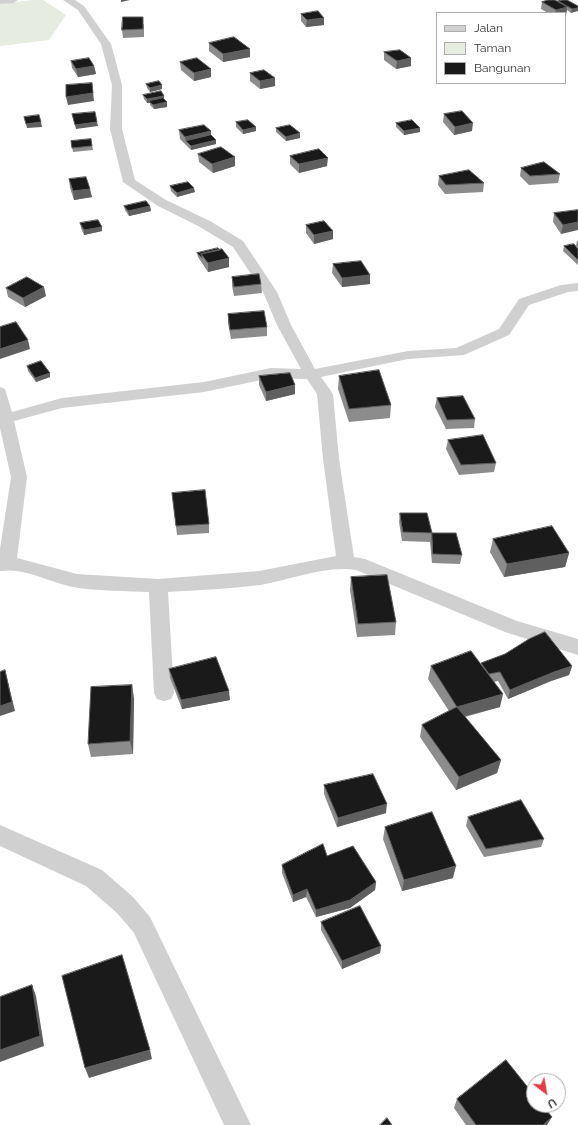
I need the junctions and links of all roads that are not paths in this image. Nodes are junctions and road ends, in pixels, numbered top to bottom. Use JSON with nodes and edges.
{"nodes":[{"id":1,"x":13,"y":0,"type":"edge"},
{"id":2,"x":68,"y":0,"type":"edge"},
{"id":3,"x":0,"y":2,"type":"edge"},
{"id":4,"x":578,"y":287,"type":"edge"},
{"id":5,"x":311,"y":374,"type":"junction"},
{"id":6,"x":0,"y":392,"type":"edge"},
{"id":7,"x":7,"y":418,"type":"junction"},
{"id":8,"x":346,"y":562,"type":"junction"},
{"id":9,"x":3,"y":563,"type":"edge"},
{"id":10,"x":158,"y":586,"type":"junction"},
{"id":11,"x":578,"y":647,"type":"edge"},
{"id":12,"x":164,"y":693,"type":"dead end"},
{"id":13,"x":0,"y":834,"type":"edge"},
{"id":14,"x":238,"y":1125,"type":"edge"}],
"edges":[{"from":1,"to":3,"type":"street"},
{"from":2,"to":5,"type":"street"},
{"from":4,"to":5,"type":"street"},
{"from":5,"to":7,"type":"street"},
{"from":5,"to":8,"type":"street"},
{"from":6,"to":7,"type":"street"},
{"from":7,"to":9,"type":"street"},
{"from":8,"to":10,"type":"street"},
{"from":8,"to":11,"type":"street"},
{"from":9,"to":10,"type":"street"},
{"from":10,"to":12,"type":"street"},
{"from":13,"to":14,"type":"street"}]}
